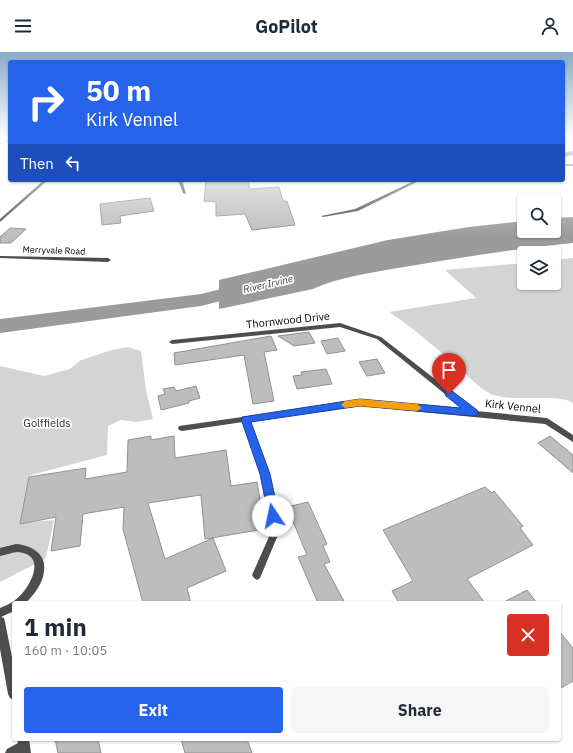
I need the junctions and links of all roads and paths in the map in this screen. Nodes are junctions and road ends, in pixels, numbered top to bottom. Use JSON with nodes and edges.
{"nodes":[{"id":1,"x":44,"y":182,"type":"edge"},
{"id":2,"x":181,"y":182,"type":"edge"},
{"id":3,"x":415,"y":182,"type":"edge"},
{"id":4,"x":185,"y":193,"type":"dead end"},
{"id":5,"x":323,"y":216,"type":"dead end"},
{"id":6,"x":0,"y":221,"type":"edge"},
{"id":7,"x":0,"y":257,"type":"edge"},
{"id":8,"x":108,"y":260,"type":"dead end"},
{"id":9,"x":172,"y":342,"type":"dead end"},
{"id":10,"x":473,"y":413,"type":"junction"},
{"id":11,"x":246,"y":419,"type":"junction"},
{"id":12,"x":182,"y":428,"type":"dead end"},
{"id":13,"x":573,"y":439,"type":"edge"},
{"id":14,"x":0,"y":552,"type":"edge"},
{"id":15,"x":258,"y":575,"type":"dead end"},
{"id":16,"x":21,"y":601,"type":"edge"},
{"id":17,"x":12,"y":607,"type":"edge"},
{"id":18,"x":0,"y":613,"type":"edge"},
{"id":19,"x":0,"y":622,"type":"edge"},
{"id":20,"x":12,"y":684,"type":"edge"},
{"id":21,"x":24,"y":746,"type":"edge"},
{"id":22,"x":11,"y":753,"type":"edge"}],
"edges":[{"from":1,"to":6,"type":"street"},
{"from":2,"to":4,"type":"street"},
{"from":3,"to":5,"type":"street"},
{"from":7,"to":8,"type":"street","name":"Merryvale Road"},
{"from":9,"to":10,"type":"street","name":"Thornwood Drive"},
{"from":10,"to":11,"type":"street","name":"Kirk Vennel"},
{"from":10,"to":13,"type":"street","name":"Kirk Vennel"},
{"from":11,"to":12,"type":"street","name":"Kirk Vennel"},
{"from":11,"to":15,"type":"street"},
{"from":14,"to":16,"type":"street"},
{"from":17,"to":18,"type":"street"},
{"from":19,"to":20,"type":"street"},
{"from":21,"to":22,"type":"street"}]}
